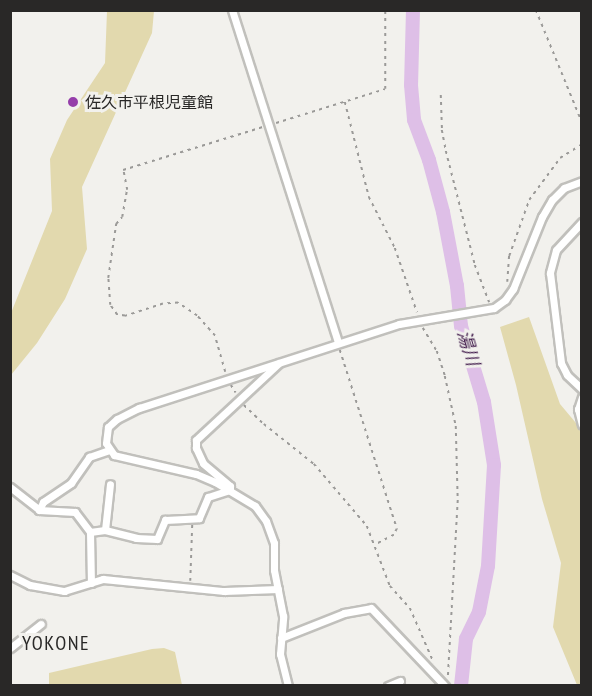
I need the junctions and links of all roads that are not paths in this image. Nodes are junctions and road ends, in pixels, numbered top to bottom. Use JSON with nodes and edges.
{"nodes":[{"id":1,"x":232,"y":10,"type":"edge"},
{"id":2,"x":582,"y":181,"type":"edge"},
{"id":3,"x":582,"y":222,"type":"edge"},
{"id":4,"x":338,"y":343,"type":"junction"},
{"id":5,"x":281,"y":362,"type":"junction"},
{"id":6,"x":582,"y":389,"type":"edge"},
{"id":7,"x":582,"y":397,"type":"edge"},
{"id":8,"x":582,"y":425,"type":"edge"},
{"id":9,"x":109,"y":450,"type":"junction"},
{"id":10,"x":110,"y":484,"type":"dead end"},
{"id":11,"x":10,"y":487,"type":"edge"},
{"id":12,"x":230,"y":490,"type":"junction"},
{"id":13,"x":39,"y":510,"type":"junction"},
{"id":14,"x":105,"y":530,"type":"junction"},
{"id":15,"x":90,"y":532,"type":"junction"},
{"id":16,"x":10,"y":575,"type":"edge"},
{"id":17,"x":91,"y":583,"type":"junction"},
{"id":18,"x":278,"y":589,"type":"junction"},
{"id":19,"x":41,"y":624,"type":"dead end"},
{"id":20,"x":281,"y":638,"type":"junction"},
{"id":21,"x":10,"y":648,"type":"edge"},
{"id":22,"x":400,"y":681,"type":"dead end"},
{"id":23,"x":444,"y":685,"type":"edge"},
{"id":24,"x":288,"y":686,"type":"edge"},
{"id":25,"x":388,"y":686,"type":"edge"}],
"edges":[{"from":1,"to":4,"type":"street"},
{"from":2,"to":4,"type":"street"},
{"from":3,"to":6,"type":"street"},
{"from":4,"to":5,"type":"street"},
{"from":5,"to":9,"type":"street"},
{"from":5,"to":12,"type":"street"},
{"from":7,"to":8,"type":"street"},
{"from":9,"to":12,"type":"street"},
{"from":9,"to":13,"type":"street"},
{"from":10,"to":14,"type":"street"},
{"from":11,"to":13,"type":"street"},
{"from":12,"to":14,"type":"street"},
{"from":12,"to":18,"type":"street"},
{"from":13,"to":15,"type":"street"},
{"from":14,"to":15,"type":"street"},
{"from":15,"to":17,"type":"street"},
{"from":16,"to":17,"type":"street"},
{"from":17,"to":18,"type":"street"},
{"from":18,"to":20,"type":"street"},
{"from":19,"to":21,"type":"street"},
{"from":20,"to":23,"type":"street"},
{"from":20,"to":24,"type":"street"},
{"from":22,"to":25,"type":"street"}]}
